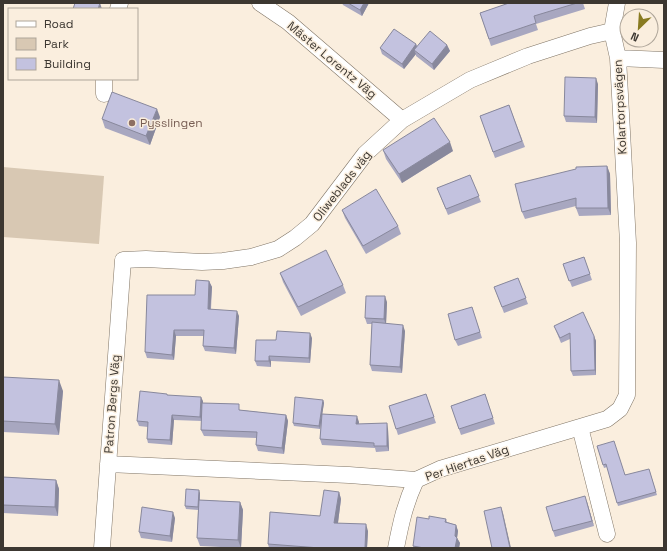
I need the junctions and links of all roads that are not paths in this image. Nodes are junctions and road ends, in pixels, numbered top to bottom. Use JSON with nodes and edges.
{"nodes":[{"id":1,"x":260,"y":3,"type":"edge"},
{"id":2,"x":617,"y":3,"type":"edge"},
{"id":3,"x":612,"y":31,"type":"junction"},
{"id":4,"x":618,"y":58,"type":"junction"},
{"id":5,"x":664,"y":60,"type":"edge"},
{"id":6,"x":402,"y":120,"type":"junction"},
{"id":7,"x":626,"y":212,"type":"joint"},
{"id":8,"x":123,"y":260,"type":"joint"},
{"id":9,"x":580,"y":427,"type":"junction"},
{"id":10,"x":108,"y":464,"type":"junction"},
{"id":11,"x":416,"y":480,"type":"junction"},
{"id":12,"x":607,"y":534,"type":"dead end"},
{"id":13,"x":102,"y":548,"type":"edge"},
{"id":14,"x":396,"y":548,"type":"edge"}],
"edges":[{"from":1,"to":6,"type":"street","name":"Mäster Lorentz Väg"},
{"from":2,"to":3,"type":"street","name":"Kolartorpsvägen"},
{"from":3,"to":4,"type":"street","name":"Kolartorpsvägen"},
{"from":3,"to":6,"type":"street","name":"Oliweblads väg"},
{"from":4,"to":5,"type":"street"},
{"from":4,"to":7,"type":"street","name":"Kolartorpsvägen"},
{"from":6,"to":8,"type":"street","name":"Oliweblads väg"},
{"from":7,"to":9,"type":"street","name":"Per Hiertas Väg"},
{"from":8,"to":10,"type":"street","name":"Patron Bergs Väg"},
{"from":9,"to":11,"type":"street","name":"Per Hiertas Väg"},
{"from":9,"to":12,"type":"street"},
{"from":10,"to":11,"type":"street","name":"Per Hiertas Väg"},
{"from":10,"to":13,"type":"street","name":"Patron Bergs Väg"},
{"from":11,"to":14,"type":"street"}]}
